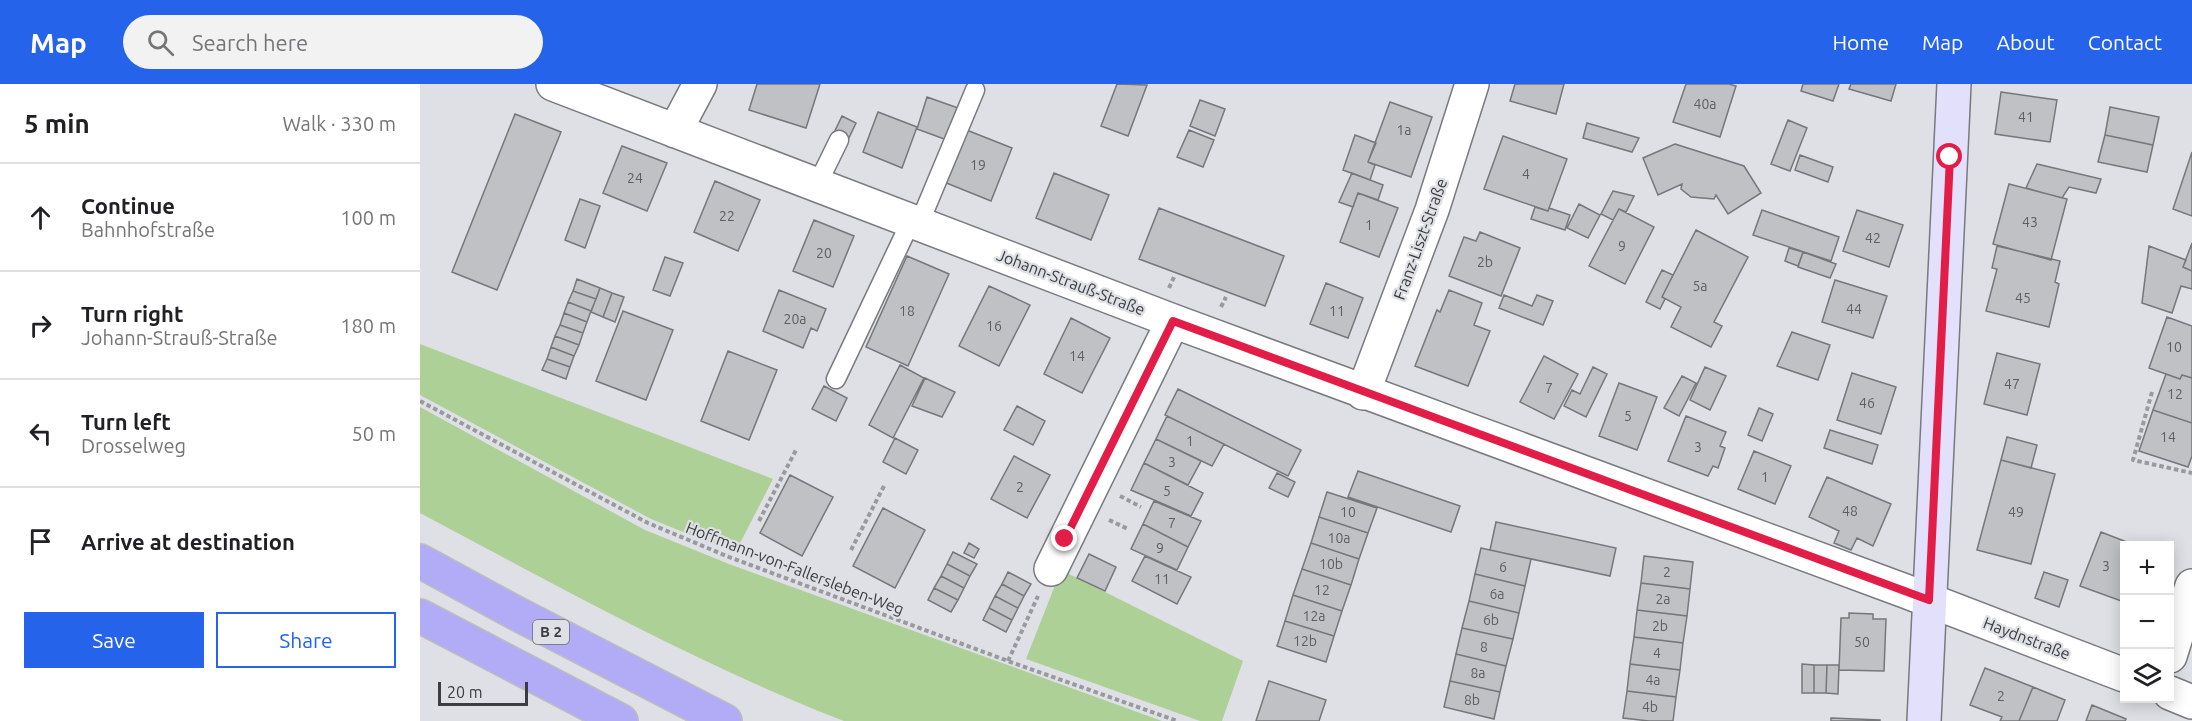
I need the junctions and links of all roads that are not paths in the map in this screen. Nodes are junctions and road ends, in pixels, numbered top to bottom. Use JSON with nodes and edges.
{"nodes":[{"id":1,"x":554,"y":84,"type":"edge"},
{"id":2,"x":700,"y":84,"type":"edge"},
{"id":3,"x":1472,"y":84,"type":"edge"},
{"id":4,"x":1953,"y":84,"type":"edge"},
{"id":5,"x":975,"y":90,"type":"dead end"},
{"id":6,"x":675,"y":131,"type":"junction"},
{"id":7,"x":839,"y":140,"type":"dead end"},
{"id":8,"x":817,"y":185,"type":"junction"},
{"id":9,"x":915,"y":222,"type":"junction"},
{"id":10,"x":1173,"y":321,"type":"junction"},
{"id":11,"x":836,"y":380,"type":"dead end"},
{"id":12,"x":1363,"y":393,"type":"junction"},
{"id":13,"x":420,"y":561,"type":"edge"},
{"id":14,"x":1051,"y":569,"type":"road end"},
{"id":15,"x":2192,"y":586,"type":"edge"},
{"id":16,"x":1929,"y":600,"type":"junction"},
{"id":17,"x":420,"y":616,"type":"edge"},
{"id":18,"x":2171,"y":649,"type":"edge"},
{"id":19,"x":2120,"y":673,"type":"edge"},
{"id":20,"x":2174,"y":695,"type":"edge"},
{"id":21,"x":682,"y":700,"type":"junction"},
{"id":22,"x":2192,"y":702,"type":"edge"},
{"id":23,"x":621,"y":721,"type":"edge"},
{"id":24,"x":724,"y":721,"type":"edge"},
{"id":25,"x":747,"y":721,"type":"edge"},
{"id":26,"x":1924,"y":721,"type":"edge"}],
"edges":[{"from":1,"to":6,"type":"street","name":"Johann-Strauß-Straße"},
{"from":2,"to":6,"type":"street"},
{"from":3,"to":12,"type":"street","name":"Franz-Liszt-Straße"},
{"from":4,"to":16,"type":"main road"},
{"from":5,"to":9,"type":"lane"},
{"from":6,"to":8,"type":"street","name":"Johann-Strauß-Straße"},
{"from":7,"to":8,"type":"lane"},
{"from":8,"to":9,"type":"street","name":"Johann-Strauß-Straße"},
{"from":9,"to":10,"type":"street","name":"Johann-Strauß-Straße"},
{"from":9,"to":11,"type":"lane"},
{"from":10,"to":12,"type":"street","name":"Johann-Strauß-Straße"},
{"from":10,"to":14,"type":"street"},
{"from":12,"to":16,"type":"street","name":"Johann-Strauß-Straße"},
{"from":13,"to":21,"type":"highway","number":"B 2"},
{"from":15,"to":18,"type":"street"},
{"from":16,"to":19,"type":"street","name":"Haydnstraße"},
{"from":16,"to":26,"type":"main road"},
{"from":17,"to":23,"type":"highway"},
{"from":20,"to":22,"type":"street"},
{"from":21,"to":24,"type":"highway","number":"B 2"},
{"from":21,"to":25,"type":"highway"}]}
